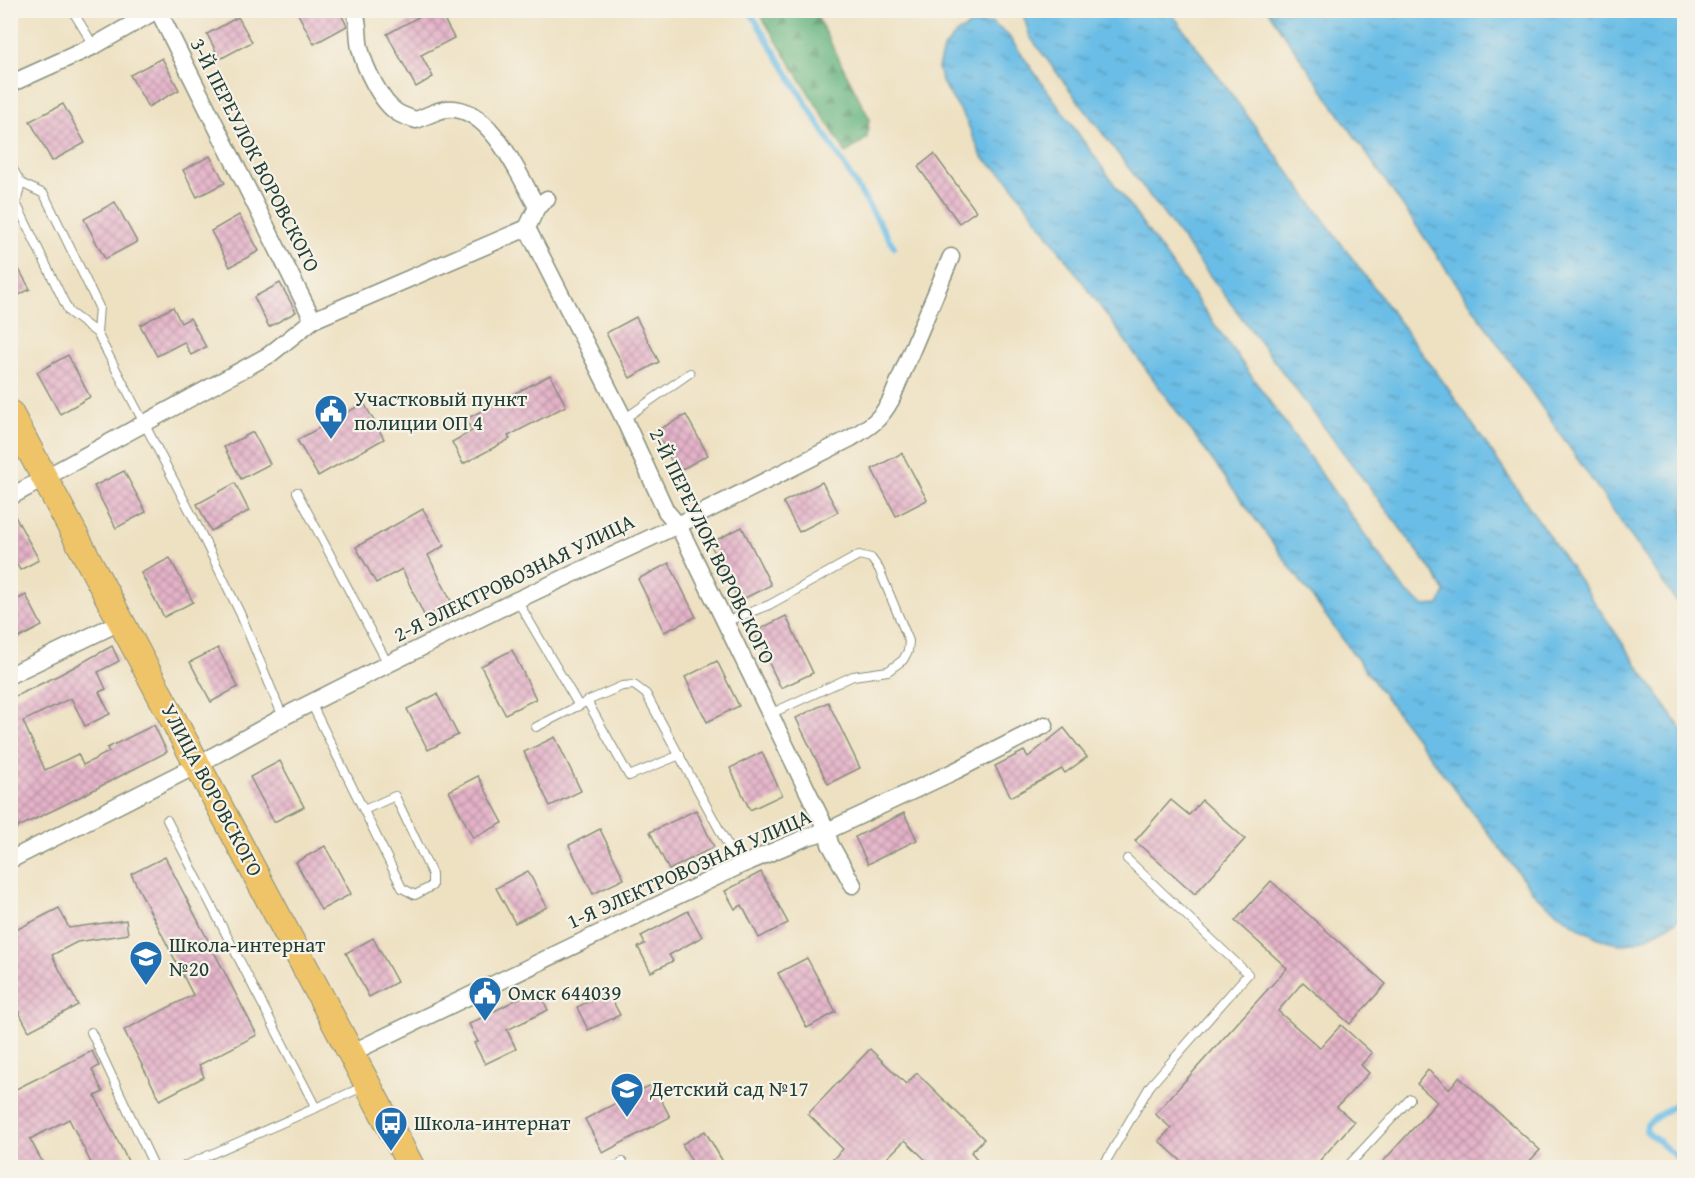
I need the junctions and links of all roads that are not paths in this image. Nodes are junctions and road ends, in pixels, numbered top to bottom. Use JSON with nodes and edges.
{"nodes":[{"id":1,"x":72,"y":10,"type":"edge"},
{"id":2,"x":157,"y":10,"type":"edge"},
{"id":3,"x":354,"y":10,"type":"edge"},
{"id":4,"x":94,"y":46,"type":"junction"},
{"id":5,"x":10,"y":84,"type":"edge"},
{"id":6,"x":10,"y":164,"type":"edge"},
{"id":7,"x":21,"y":183,"type":"junction"},
{"id":8,"x":527,"y":228,"type":"junction"},
{"id":9,"x":951,"y":257,"type":"dead end"},
{"id":10,"x":312,"y":320,"type":"junction"},
{"id":11,"x":97,"y":333,"type":"junction"},
{"id":12,"x":690,"y":373,"type":"dead end"},
{"id":13,"x":10,"y":413,"type":"edge"},
{"id":14,"x":624,"y":419,"type":"junction"},
{"id":15,"x":144,"y":423,"type":"junction"},
{"id":16,"x":45,"y":478,"type":"junction"},
{"id":17,"x":297,"y":492,"type":"dead end"},
{"id":18,"x":10,"y":496,"type":"edge"},
{"id":19,"x":678,"y":525,"type":"junction"},
{"id":20,"x":517,"y":600,"type":"junction"},
{"id":21,"x":122,"y":621,"type":"junction"},
{"id":22,"x":725,"y":622,"type":"junction"},
{"id":23,"x":388,"y":664,"type":"junction"},
{"id":24,"x":10,"y":675,"type":"edge"},
{"id":25,"x":310,"y":703,"type":"junction"},
{"id":26,"x":583,"y":704,"type":"junction"},
{"id":27,"x":770,"y":714,"type":"junction"},
{"id":28,"x":283,"y":717,"type":"junction"},
{"id":29,"x":1045,"y":725,"type":"dead end"},
{"id":30,"x":536,"y":727,"type":"dead end"},
{"id":31,"x":680,"y":754,"type":"junction"},
{"id":32,"x":199,"y":764,"type":"junction"},
{"id":33,"x":364,"y":810,"type":"junction"},
{"id":34,"x":167,"y":820,"type":"dead end"},
{"id":35,"x":827,"y":831,"type":"junction"},
{"id":36,"x":1127,"y":859,"type":"dead end"},
{"id":37,"x":10,"y":860,"type":"edge"},
{"id":38,"x":739,"y":866,"type":"junction"},
{"id":39,"x":853,"y":885,"type":"dead end"},
{"id":40,"x":91,"y":1032,"type":"dead end"},
{"id":41,"x":351,"y":1053,"type":"junction"},
{"id":42,"x":368,"y":1085,"type":"junction"},
{"id":43,"x":1410,"y":1099,"type":"dead end"},
{"id":44,"x":316,"y":1108,"type":"junction"},
{"id":45,"x":623,"y":1162,"type":"dead end"},
{"id":46,"x":155,"y":1167,"type":"edge"},
{"id":47,"x":180,"y":1167,"type":"edge"},
{"id":48,"x":411,"y":1167,"type":"edge"},
{"id":49,"x":614,"y":1167,"type":"edge"},
{"id":50,"x":1102,"y":1167,"type":"edge"},
{"id":51,"x":1346,"y":1167,"type":"edge"}],
"edges":[{"from":1,"to":4,"type":"lane"},
{"from":2,"to":4,"type":"street"},
{"from":2,"to":10,"type":"street","name":"3-Й ПЕРЕУЛОК ВОРОВСКОГО"},
{"from":3,"to":8,"type":"street"},
{"from":4,"to":5,"type":"street"},
{"from":6,"to":7,"type":"lane"},
{"from":7,"to":11,"type":"lane"},
{"from":7,"to":11,"type":"lane"},
{"from":8,"to":10,"type":"street"},
{"from":8,"to":14,"type":"street","name":"2-Й ПЕРЕУЛОК ВОРОВСКОГО"},
{"from":9,"to":19,"type":"street","name":"2-Я ЭЛЕКТРОВОЗНАЯ УЛИЦА"},
{"from":10,"to":15,"type":"street"},
{"from":11,"to":15,"type":"lane"},
{"from":12,"to":14,"type":"lane"},
{"from":13,"to":16,"type":"main road","name":"УЛИЦА ВОРОВСКОГО"},
{"from":14,"to":19,"type":"street","name":"2-Й ПЕРЕУЛОК ВОРОВСКОГО"},
{"from":15,"to":16,"type":"street"},
{"from":15,"to":28,"type":"lane"},
{"from":16,"to":18,"type":"street"},
{"from":16,"to":21,"type":"main road","name":"УЛИЦА ВОРОВСКОГО"},
{"from":17,"to":23,"type":"lane"},
{"from":19,"to":20,"type":"street","name":"2-Я ЭЛЕКТРОВОЗНАЯ УЛИЦА"},
{"from":19,"to":22,"type":"street","name":"2-Й ПЕРЕУЛОК ВОРОВСКОГО"},
{"from":20,"to":23,"type":"street","name":"2-Я ЭЛЕКТРОВОЗНАЯ УЛИЦА"},
{"from":20,"to":26,"type":"lane"},
{"from":21,"to":24,"type":"street"},
{"from":21,"to":32,"type":"main road","name":"УЛИЦА ВОРОВСКОГО"},
{"from":22,"to":27,"type":"street","name":"2-Й ПЕРЕУЛОК ВОРОВСКОГО"},
{"from":22,"to":27,"type":"lane"},
{"from":23,"to":25,"type":"street","name":"2-Я ЭЛЕКТРОВОЗНАЯ УЛИЦА"},
{"from":25,"to":28,"type":"street","name":"2-Я ЭЛЕКТРОВОЗНАЯ УЛИЦА"},
{"from":25,"to":33,"type":"lane"},
{"from":26,"to":30,"type":"lane"},
{"from":26,"to":31,"type":"lane"},
{"from":26,"to":31,"type":"lane"},
{"from":27,"to":35,"type":"street","name":"2-Й ПЕРЕУЛОК ВОРОВСКОГО"},
{"from":28,"to":32,"type":"street","name":"2-Я ЭЛЕКТРОВОЗНАЯ УЛИЦА"},
{"from":29,"to":35,"type":"street","name":"1-Я ЭЛЕКТРОВОЗНАЯ УЛИЦА"},
{"from":31,"to":38,"type":"lane"},
{"from":32,"to":37,"type":"street","name":"2-Я ЭЛЕКТРОВОЗНАЯ УЛИЦА"},
{"from":32,"to":41,"type":"main road","name":"УЛИЦА ВОРОВСКОГО"},
{"from":33,"to":33,"type":"lane"},
{"from":34,"to":44,"type":"lane"},
{"from":35,"to":38,"type":"street","name":"1-Я ЭЛЕКТРОВОЗНАЯ УЛИЦА"},
{"from":35,"to":39,"type":"street","name":"2-Й ПЕРЕУЛОК ВОРОВСКОГО"},
{"from":36,"to":50,"type":"lane"},
{"from":38,"to":41,"type":"street","name":"1-Я ЭЛЕКТРОВОЗНАЯ УЛИЦА"},
{"from":40,"to":46,"type":"lane"},
{"from":41,"to":42,"type":"main road","name":"УЛИЦА ВОРОВСКОГО"},
{"from":42,"to":44,"type":"lane"},
{"from":42,"to":48,"type":"main road","name":"УЛИЦА ВОРОВСКОГО"},
{"from":43,"to":51,"type":"lane"},
{"from":44,"to":47,"type":"lane"},
{"from":45,"to":49,"type":"lane"}]}
